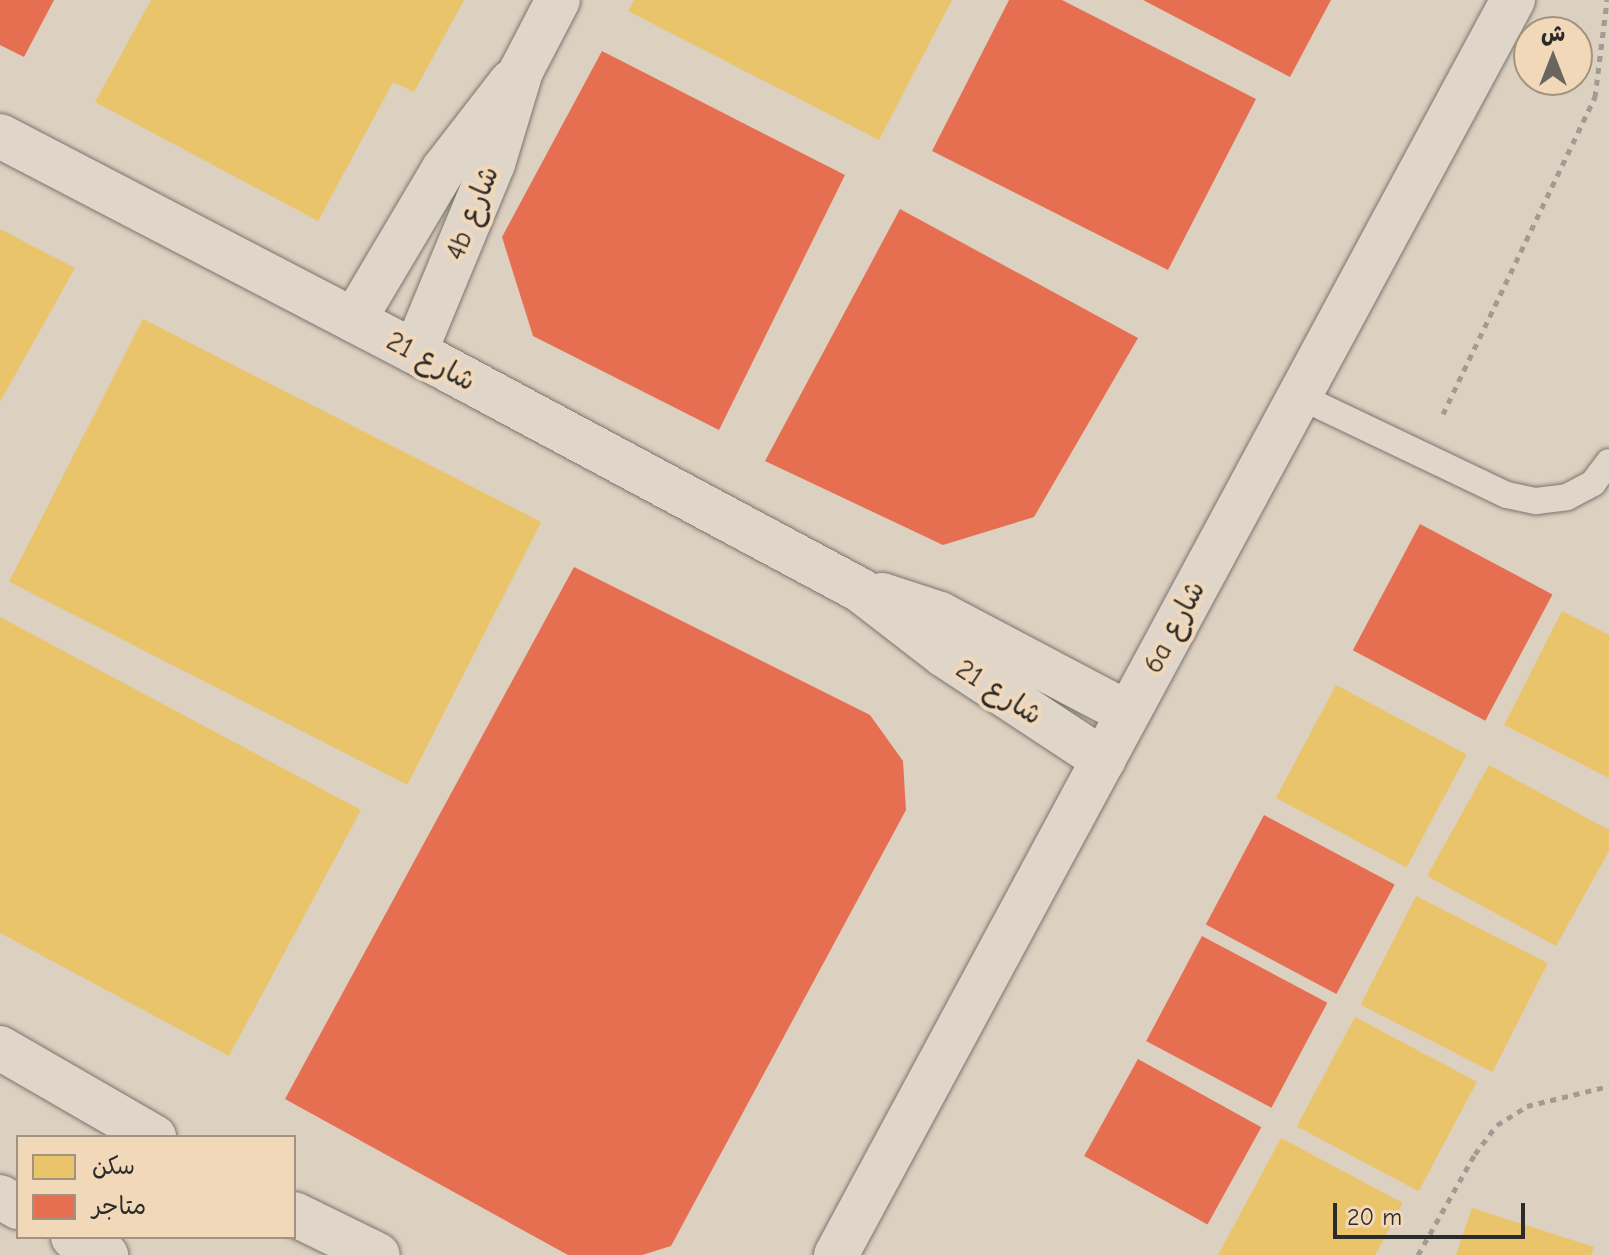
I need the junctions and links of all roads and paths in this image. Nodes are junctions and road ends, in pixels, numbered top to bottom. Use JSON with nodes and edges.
{"nodes":[{"id":1,"x":558,"y":0,"type":"edge"},
{"id":2,"x":1513,"y":0,"type":"edge"},
{"id":3,"x":1607,"y":0,"type":"edge"},
{"id":4,"x":521,"y":71,"type":"junction"},
{"id":5,"x":0,"y":136,"type":"edge"},
{"id":6,"x":354,"y":320,"type":"junction"},
{"id":7,"x":415,"y":352,"type":"junction"},
{"id":8,"x":1299,"y":396,"type":"junction"},
{"id":9,"x":1423,"y":454,"type":"junction"},
{"id":10,"x":1609,"y":462,"type":"edge"},
{"id":11,"x":860,"y":590,"type":"junction"},
{"id":12,"x":1128,"y":713,"type":"junction"},
{"id":13,"x":1103,"y":760,"type":"junction"},
{"id":14,"x":0,"y":1048,"type":"edge"},
{"id":15,"x":1609,"y":1086,"type":"edge"},
{"id":16,"x":151,"y":1135,"type":"edge"},
{"id":17,"x":296,"y":1215,"type":"edge"},
{"id":18,"x":378,"y":1255,"type":"edge"},
{"id":19,"x":836,"y":1255,"type":"edge"},
{"id":20,"x":1418,"y":1255,"type":"edge"}],
"edges":[{"from":1,"to":4,"type":"street","name":"4b شارع"},
{"from":2,"to":8,"type":"street","name":"6a شارع"},
{"from":3,"to":9,"type":"path"},
{"from":4,"to":6,"type":"street","name":"4b شارع"},
{"from":4,"to":7,"type":"street","name":"4b شارع"},
{"from":5,"to":6,"type":"street","name":"شارع 21"},
{"from":6,"to":7,"type":"street","name":"شارع 21"},
{"from":7,"to":11,"type":"street","name":"شارع 21"},
{"from":8,"to":9,"type":"lane"},
{"from":8,"to":12,"type":"street","name":"6a شارع"},
{"from":9,"to":10,"type":"lane"},
{"from":11,"to":12,"type":"street","name":"شارع 21"},
{"from":11,"to":13,"type":"street","name":"شارع 21"},
{"from":12,"to":13,"type":"street","name":"6a شارع"},
{"from":13,"to":19,"type":"street","name":"6a شارع"},
{"from":14,"to":16,"type":"street"},
{"from":15,"to":20,"type":"path"},
{"from":17,"to":18,"type":"street"}]}
